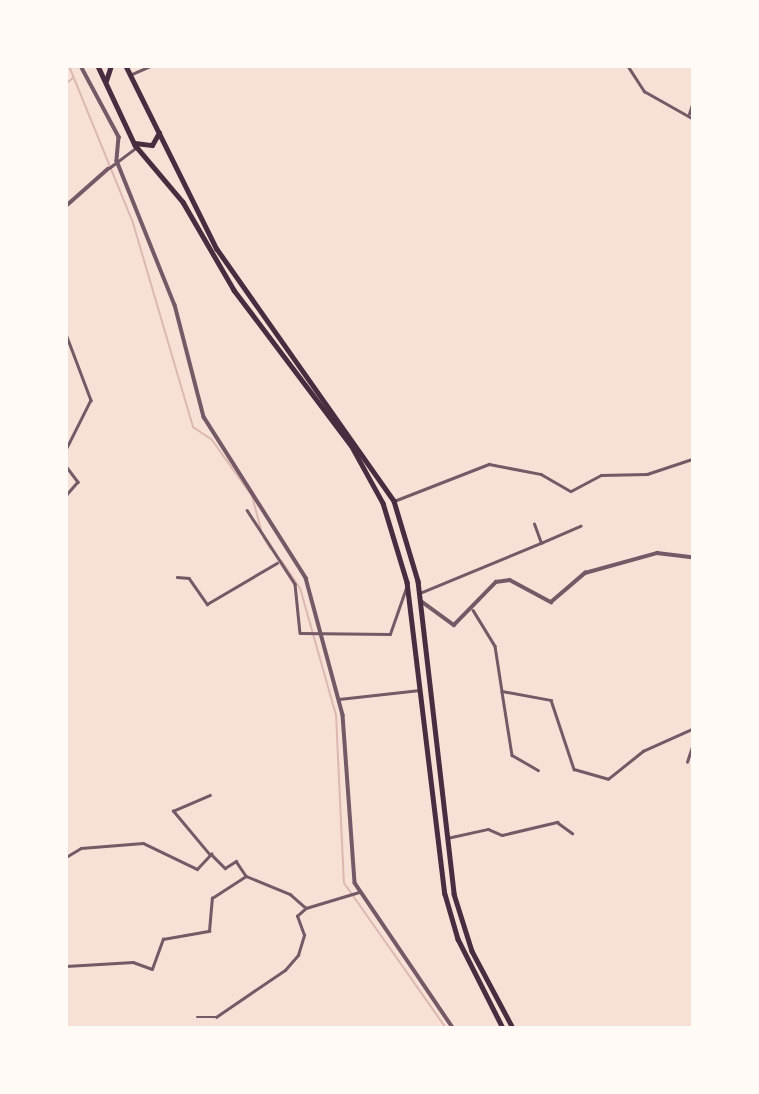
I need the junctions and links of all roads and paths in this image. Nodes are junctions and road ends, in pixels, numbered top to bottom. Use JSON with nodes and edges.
{"nodes":[{"id":1,"x":81,"y":66,"type":"edge"},
{"id":2,"x":98,"y":66,"type":"edge"},
{"id":3,"x":111,"y":66,"type":"edge"},
{"id":4,"x":124,"y":66,"type":"edge"},
{"id":5,"x":150,"y":66,"type":"edge"},
{"id":6,"x":628,"y":66,"type":"edge"},
{"id":7,"x":130,"y":75,"type":"junction"},
{"id":8,"x":108,"y":92,"type":"junction"},
{"id":9,"x":692,"y":104,"type":"edge"},
{"id":10,"x":690,"y":117,"type":"edge"},
{"id":11,"x":157,"y":127,"type":"junction"},
{"id":12,"x":132,"y":139,"type":"junction"},
{"id":13,"x":137,"y":147,"type":"junction"},
{"id":14,"x":115,"y":163,"type":"junction"},
{"id":15,"x":108,"y":169,"type":"joint"},
{"id":16,"x":66,"y":206,"type":"edge"},
{"id":17,"x":66,"y":334,"type":"edge"},
{"id":18,"x":66,"y":450,"type":"edge"},
{"id":19,"x":692,"y":459,"type":"edge"},
{"id":20,"x":66,"y":466,"type":"edge"},
{"id":21,"x":66,"y":496,"type":"edge"},
{"id":22,"x":394,"y":501,"type":"junction"},
{"id":23,"x":247,"y":510,"type":"dead end"},
{"id":24,"x":534,"y":524,"type":"dead end"},
{"id":25,"x":580,"y":526,"type":"dead end"},
{"id":26,"x":541,"y":543,"type":"junction"},
{"id":27,"x":692,"y":557,"type":"edge"},
{"id":28,"x":277,"y":563,"type":"junction"},
{"id":29,"x":177,"y":577,"type":"dead end"},
{"id":30,"x":408,"y":582,"type":"junction"},
{"id":31,"x":419,"y":593,"type":"junction"},
{"id":32,"x":421,"y":601,"type":"junction"},
{"id":33,"x":472,"y":610,"type":"junction"},
{"id":34,"x":321,"y":632,"type":"junction"},
{"id":35,"x":419,"y":690,"type":"junction"},
{"id":36,"x":502,"y":691,"type":"junction"},
{"id":37,"x":339,"y":699,"type":"junction"},
{"id":38,"x":692,"y":729,"type":"edge"},
{"id":39,"x":692,"y":747,"type":"edge"},
{"id":40,"x":687,"y":762,"type":"dead end"},
{"id":41,"x":538,"y":770,"type":"dead end"},
{"id":42,"x":210,"y":795,"type":"dead end"},
{"id":43,"x":572,"y":833,"type":"dead end"},
{"id":44,"x":447,"y":838,"type":"junction"},
{"id":45,"x":209,"y":854,"type":"junction"},
{"id":46,"x":66,"y":857,"type":"edge"},
{"id":47,"x":247,"y":876,"type":"junction"},
{"id":48,"x":357,"y":892,"type":"junction"},
{"id":49,"x":306,"y":908,"type":"junction"},
{"id":50,"x":66,"y":966,"type":"edge"},
{"id":51,"x":197,"y":1017,"type":"dead end"},
{"id":52,"x":453,"y":1027,"type":"edge"},
{"id":53,"x":503,"y":1027,"type":"edge"},
{"id":54,"x":513,"y":1027,"type":"edge"}],
"edges":[{"from":1,"to":14,"type":"street"},
{"from":2,"to":8,"type":"highway"},
{"from":3,"to":8,"type":"highway"},
{"from":4,"to":7,"type":"highway"},
{"from":5,"to":7,"type":"street"},
{"from":6,"to":10,"type":"street"},
{"from":7,"to":11,"type":"highway"},
{"from":8,"to":12,"type":"highway"},
{"from":9,"to":10,"type":"street"},
{"from":11,"to":12,"type":"highway"},
{"from":11,"to":22,"type":"highway"},
{"from":12,"to":13,"type":"highway"},
{"from":13,"to":14,"type":"street"},
{"from":13,"to":30,"type":"highway"},
{"from":14,"to":15,"type":"street"},
{"from":14,"to":34,"type":"street"},
{"from":15,"to":16,"type":"street"},
{"from":17,"to":18,"type":"street"},
{"from":19,"to":22,"type":"street"},
{"from":20,"to":21,"type":"street"},
{"from":22,"to":31,"type":"highway"},
{"from":23,"to":28,"type":"street"},
{"from":24,"to":26,"type":"street"},
{"from":25,"to":26,"type":"street"},
{"from":26,"to":31,"type":"street"},
{"from":27,"to":33,"type":"street"},
{"from":28,"to":29,"type":"street"},
{"from":28,"to":34,"type":"street"},
{"from":30,"to":34,"type":"street"},
{"from":30,"to":35,"type":"highway"},
{"from":31,"to":32,"type":"highway"},
{"from":32,"to":33,"type":"street"},
{"from":32,"to":44,"type":"highway"},
{"from":33,"to":36,"type":"street"},
{"from":34,"to":37,"type":"street"},
{"from":35,"to":37,"type":"street"},
{"from":35,"to":53,"type":"highway"},
{"from":36,"to":38,"type":"street"},
{"from":36,"to":41,"type":"street"},
{"from":37,"to":48,"type":"street"},
{"from":39,"to":40,"type":"street"},
{"from":42,"to":45,"type":"street"},
{"from":43,"to":44,"type":"street"},
{"from":44,"to":54,"type":"highway"},
{"from":45,"to":46,"type":"street"},
{"from":45,"to":47,"type":"street"},
{"from":47,"to":49,"type":"street"},
{"from":47,"to":50,"type":"street"},
{"from":48,"to":49,"type":"street"},
{"from":48,"to":52,"type":"street"},
{"from":49,"to":51,"type":"street"}]}
